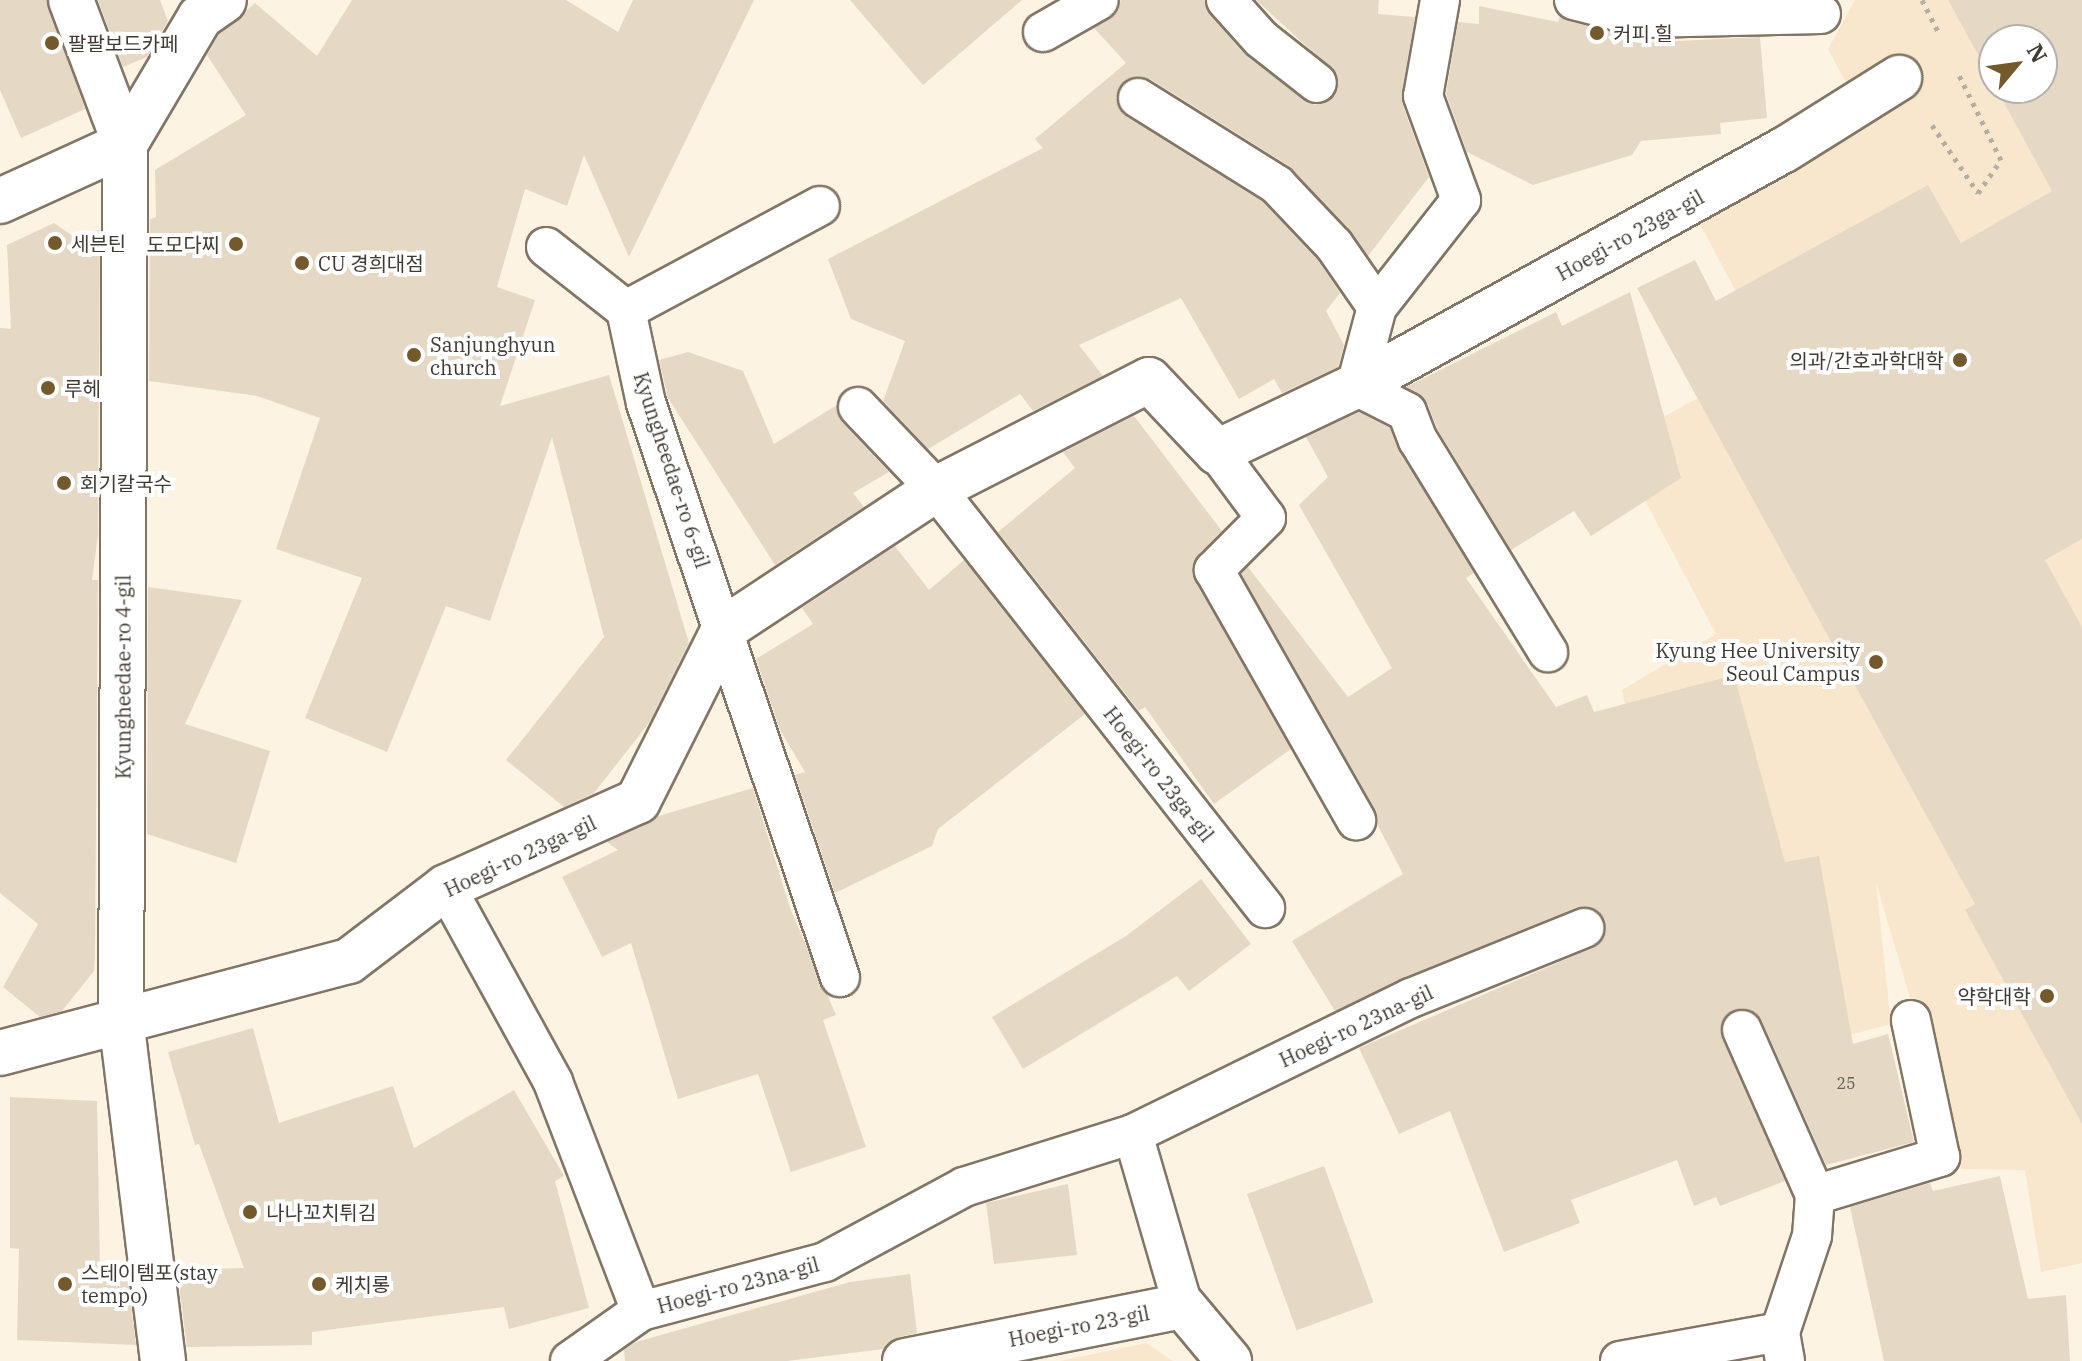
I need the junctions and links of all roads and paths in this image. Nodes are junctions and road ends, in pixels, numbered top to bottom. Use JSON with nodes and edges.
{"nodes":[{"id":1,"x":71,"y":0,"type":"edge"},
{"id":2,"x":224,"y":0,"type":"edge"},
{"id":3,"x":1099,"y":0,"type":"edge"},
{"id":4,"x":1226,"y":0,"type":"edge"},
{"id":5,"x":1440,"y":0,"type":"edge"},
{"id":6,"x":1574,"y":0,"type":"edge"},
{"id":7,"x":1922,"y":0,"type":"edge"},
{"id":8,"x":1821,"y":14,"type":"dead end"},
{"id":9,"x":1043,"y":32,"type":"dead end"},
{"id":10,"x":1942,"y":40,"type":"dead end"},
{"id":11,"x":1955,"y":67,"type":"dead end"},
{"id":12,"x":1899,"y":78,"type":"joint"},
{"id":13,"x":1317,"y":83,"type":"dead end"},
{"id":14,"x":1138,"y":98,"type":"dead end"},
{"id":15,"x":125,"y":144,"type":"junction"},
{"id":16,"x":820,"y":206,"type":"dead end"},
{"id":17,"x":6,"y":208,"type":"edge"},
{"id":18,"x":546,"y":247,"type":"dead end"},
{"id":19,"x":1377,"y":307,"type":"junction"},
{"id":20,"x":626,"y":310,"type":"junction"},
{"id":21,"x":1356,"y":386,"type":"junction"},
{"id":22,"x":858,"y":407,"type":"dead end"},
{"id":23,"x":1217,"y":452,"type":"junction"},
{"id":24,"x":936,"y":489,"type":"junction"},
{"id":25,"x":724,"y":629,"type":"junction"},
{"id":26,"x":1548,"y":652,"type":"dead end"},
{"id":27,"x":1356,"y":820,"type":"dead end"},
{"id":28,"x":446,"y":887,"type":"junction"},
{"id":29,"x":1265,"y":908,"type":"dead end"},
{"id":30,"x":1584,"y":928,"type":"dead end"},
{"id":31,"x":840,"y":977,"type":"dead end"},
{"id":32,"x":121,"y":1019,"type":"junction"},
{"id":33,"x":1911,"y":1020,"type":"dead end"},
{"id":34,"x":1742,"y":1030,"type":"dead end"},
{"id":35,"x":0,"y":1053,"type":"edge"},
{"id":36,"x":1133,"y":1134,"type":"junction"},
{"id":37,"x":1815,"y":1195,"type":"junction"},
{"id":38,"x":1183,"y":1306,"type":"junction"},
{"id":39,"x":641,"y":1311,"type":"junction"},
{"id":40,"x":1782,"y":1347,"type":"edge"},
{"id":41,"x":163,"y":1361,"type":"edge"},
{"id":42,"x":570,"y":1361,"type":"edge"},
{"id":43,"x":905,"y":1361,"type":"edge"},
{"id":44,"x":1229,"y":1361,"type":"edge"},
{"id":45,"x":1620,"y":1361,"type":"edge"}],
"edges":[{"from":1,"to":15,"type":"street","name":"Kyungheedae-ro 4-gil"},
{"from":2,"to":15,"type":"street"},
{"from":3,"to":9,"type":"lane"},
{"from":4,"to":13,"type":"lane"},
{"from":5,"to":19,"type":"lane"},
{"from":6,"to":8,"type":"lane"},
{"from":7,"to":10,"type":"path"},
{"from":11,"to":12,"type":"path"},
{"from":12,"to":21,"type":"street","name":"Hoegi-ro 23ga-gil"},
{"from":14,"to":19,"type":"lane"},
{"from":15,"to":17,"type":"street"},
{"from":15,"to":32,"type":"street","name":"Kyungheedae-ro 4-gil"},
{"from":16,"to":20,"type":"lane"},
{"from":18,"to":20,"type":"lane"},
{"from":19,"to":21,"type":"lane"},
{"from":20,"to":25,"type":"lane","name":"Kyungheedae-ro 6-gil"},
{"from":21,"to":23,"type":"street","name":"Hoegi-ro 23ga-gil"},
{"from":21,"to":26,"type":"lane"},
{"from":22,"to":24,"type":"lane","name":"Hoegi-ro 23ga-gil"},
{"from":23,"to":24,"type":"street","name":"Hoegi-ro 23ga-gil"},
{"from":23,"to":27,"type":"lane","name":"Hoegi-ro 23ga-gil"},
{"from":24,"to":25,"type":"street","name":"Hoegi-ro 23ga-gil"},
{"from":24,"to":29,"type":"lane","name":"Hoegi-ro 23ga-gil"},
{"from":25,"to":28,"type":"street","name":"Hoegi-ro 23ga-gil"},
{"from":25,"to":31,"type":"lane"},
{"from":28,"to":32,"type":"street","name":"Hoegi-ro 23ga-gil"},
{"from":28,"to":39,"type":"lane","name":"Hoegi-ro 23na-gil"},
{"from":30,"to":36,"type":"lane","name":"Hoegi-ro 23na-gil"},
{"from":32,"to":35,"type":"street","name":"Hoegi-ro 23ga-gil"},
{"from":32,"to":41,"type":"street","name":"Kyungheedae-ro 4-gil"},
{"from":33,"to":37,"type":"lane"},
{"from":34,"to":37,"type":"lane"},
{"from":36,"to":38,"type":"lane"},
{"from":36,"to":39,"type":"lane","name":"Hoegi-ro 23na-gil"},
{"from":37,"to":40,"type":"lane"},
{"from":38,"to":43,"type":"street","name":"Hoegi-ro 23-gil"},
{"from":38,"to":44,"type":"street"},
{"from":39,"to":42,"type":"lane"},
{"from":40,"to":45,"type":"lane"}]}
